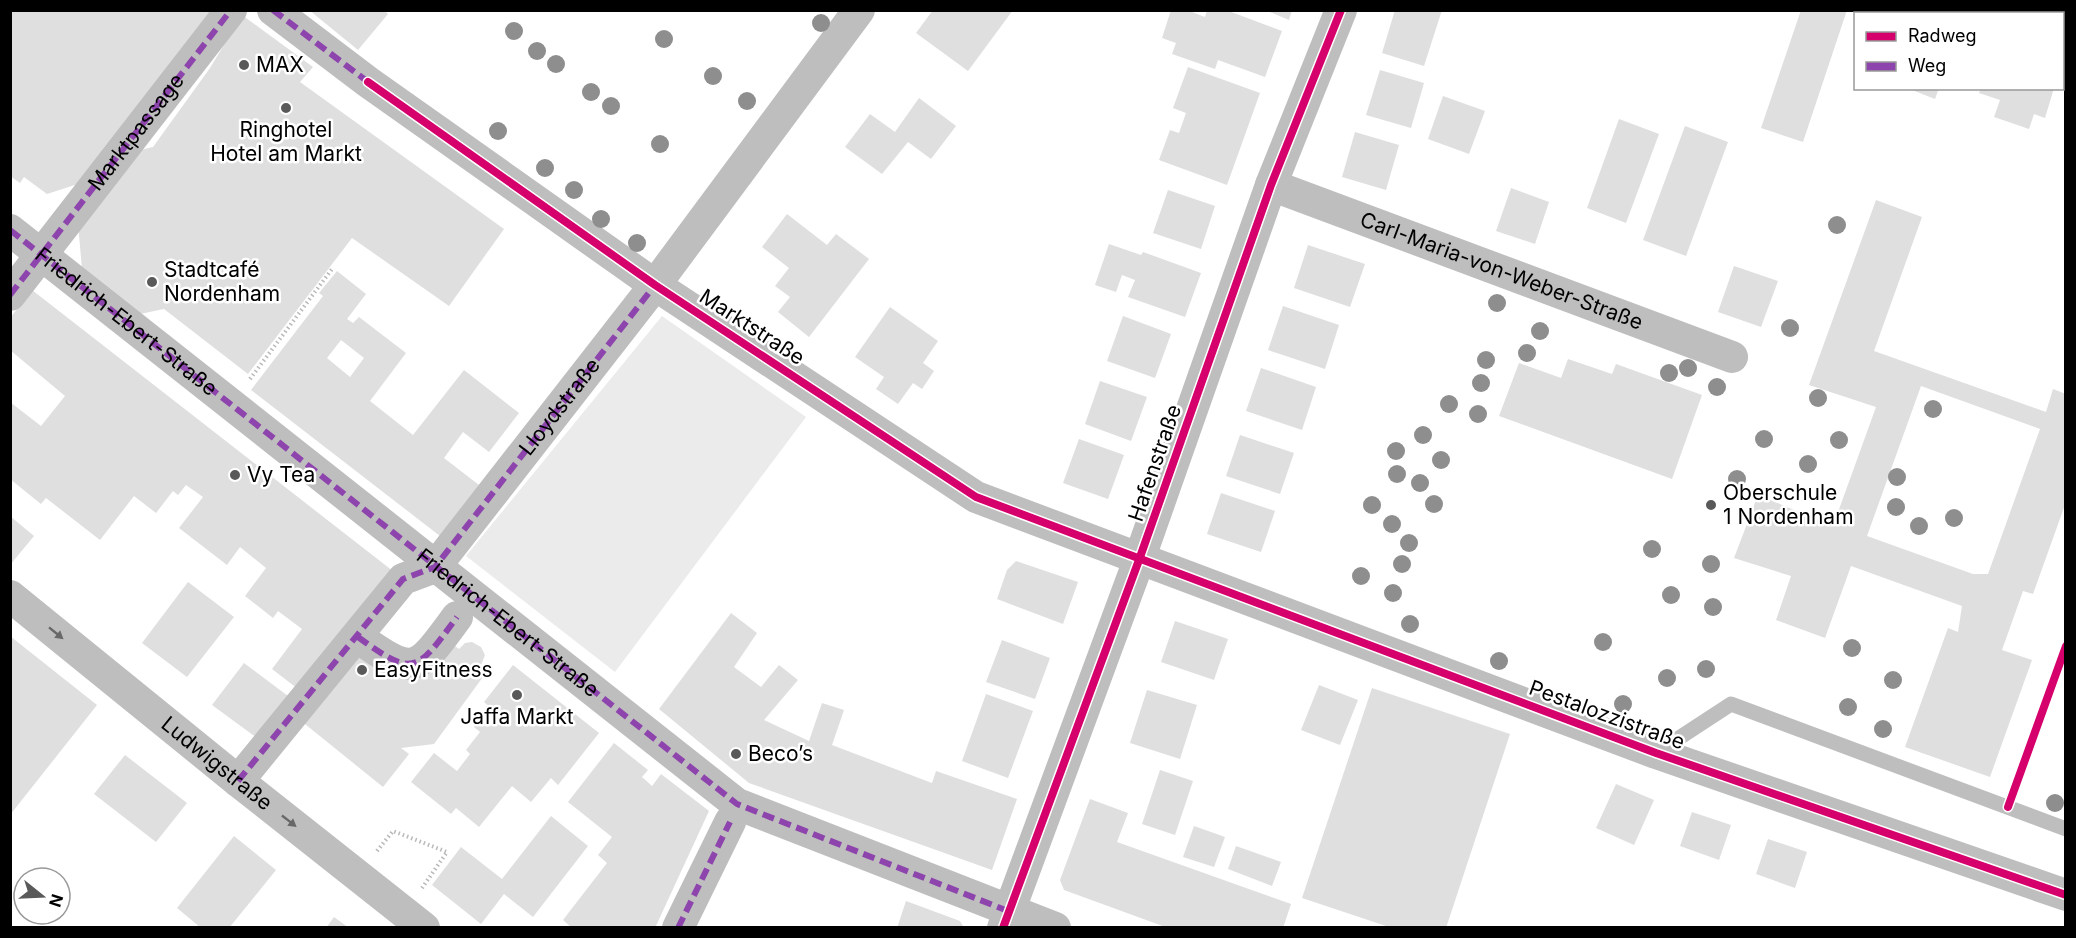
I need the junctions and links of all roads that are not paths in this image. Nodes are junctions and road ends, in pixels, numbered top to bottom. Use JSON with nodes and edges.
{"nodes":[{"id":1,"x":231,"y":10,"type":"edge"},
{"id":2,"x":273,"y":10,"type":"edge"},
{"id":3,"x":859,"y":10,"type":"edge"},
{"id":4,"x":1341,"y":10,"type":"edge"},
{"id":5,"x":1271,"y":185,"type":"junction"},
{"id":6,"x":10,"y":230,"type":"edge"},
{"id":7,"x":42,"y":255,"type":"junction"},
{"id":8,"x":655,"y":285,"type":"junction"},
{"id":9,"x":10,"y":295,"type":"edge"},
{"id":10,"x":1732,"y":357,"type":"dead end"},
{"id":11,"x":1139,"y":560,"type":"junction"},
{"id":12,"x":435,"y":567,"type":"junction"},
{"id":13,"x":10,"y":596,"type":"edge"},
{"id":14,"x":457,"y":617,"type":"dead end"},
{"id":15,"x":358,"y":637,"type":"junction"},
{"id":16,"x":1656,"y":753,"type":"junction"},
{"id":17,"x":238,"y":781,"type":"junction"},
{"id":18,"x":730,"y":822,"type":"dead end"},
{"id":19,"x":2066,"y":829,"type":"edge"},
{"id":20,"x":2066,"y":895,"type":"edge"},
{"id":21,"x":413,"y":919,"type":"edge"},
{"id":22,"x":1005,"y":919,"type":"edge"},
{"id":23,"x":678,"y":927,"type":"edge"},
{"id":24,"x":1055,"y":927,"type":"edge"}],
"edges":[{"from":1,"to":7,"type":"street","name":"Marktpassage"},
{"from":2,"to":8,"type":"street","name":"Marktstraße"},
{"from":3,"to":8,"type":"street","name":"Lloydstraße"},
{"from":4,"to":5,"type":"street","name":"Hafenstraße"},
{"from":5,"to":10,"type":"street","name":"Carl-Maria-von-Weber-Straße"},
{"from":5,"to":11,"type":"street","name":"Hafenstraße"},
{"from":6,"to":7,"type":"street","name":"Friedrich-Ebert-Straße"},
{"from":7,"to":9,"type":"street","name":"Marktpassage"},
{"from":7,"to":12,"type":"street","name":"Friedrich-Ebert-Straße"},
{"from":8,"to":11,"type":"street","name":"Marktstraße"},
{"from":8,"to":12,"type":"street","name":"Lloydstraße"},
{"from":11,"to":16,"type":"street","name":"Pestalozzistraße"},
{"from":11,"to":22,"type":"street","name":"Hafenstraße"},
{"from":12,"to":15,"type":"street"},
{"from":12,"to":22,"type":"street","name":"Friedrich-Ebert-Straße"},
{"from":13,"to":17,"type":"street","name":"Ludwigstraße","one_way":true},
{"from":14,"to":15,"type":"street"},
{"from":15,"to":17,"type":"street"},
{"from":16,"to":19,"type":"lane"},
{"from":16,"to":20,"type":"street","name":"Pestalozzistraße"},
{"from":17,"to":21,"type":"street","name":"Ludwigstraße","one_way":true},
{"from":18,"to":23,"type":"street"},
{"from":22,"to":24,"type":"street","name":"Friedrich-Ebert-Straße"}]}
